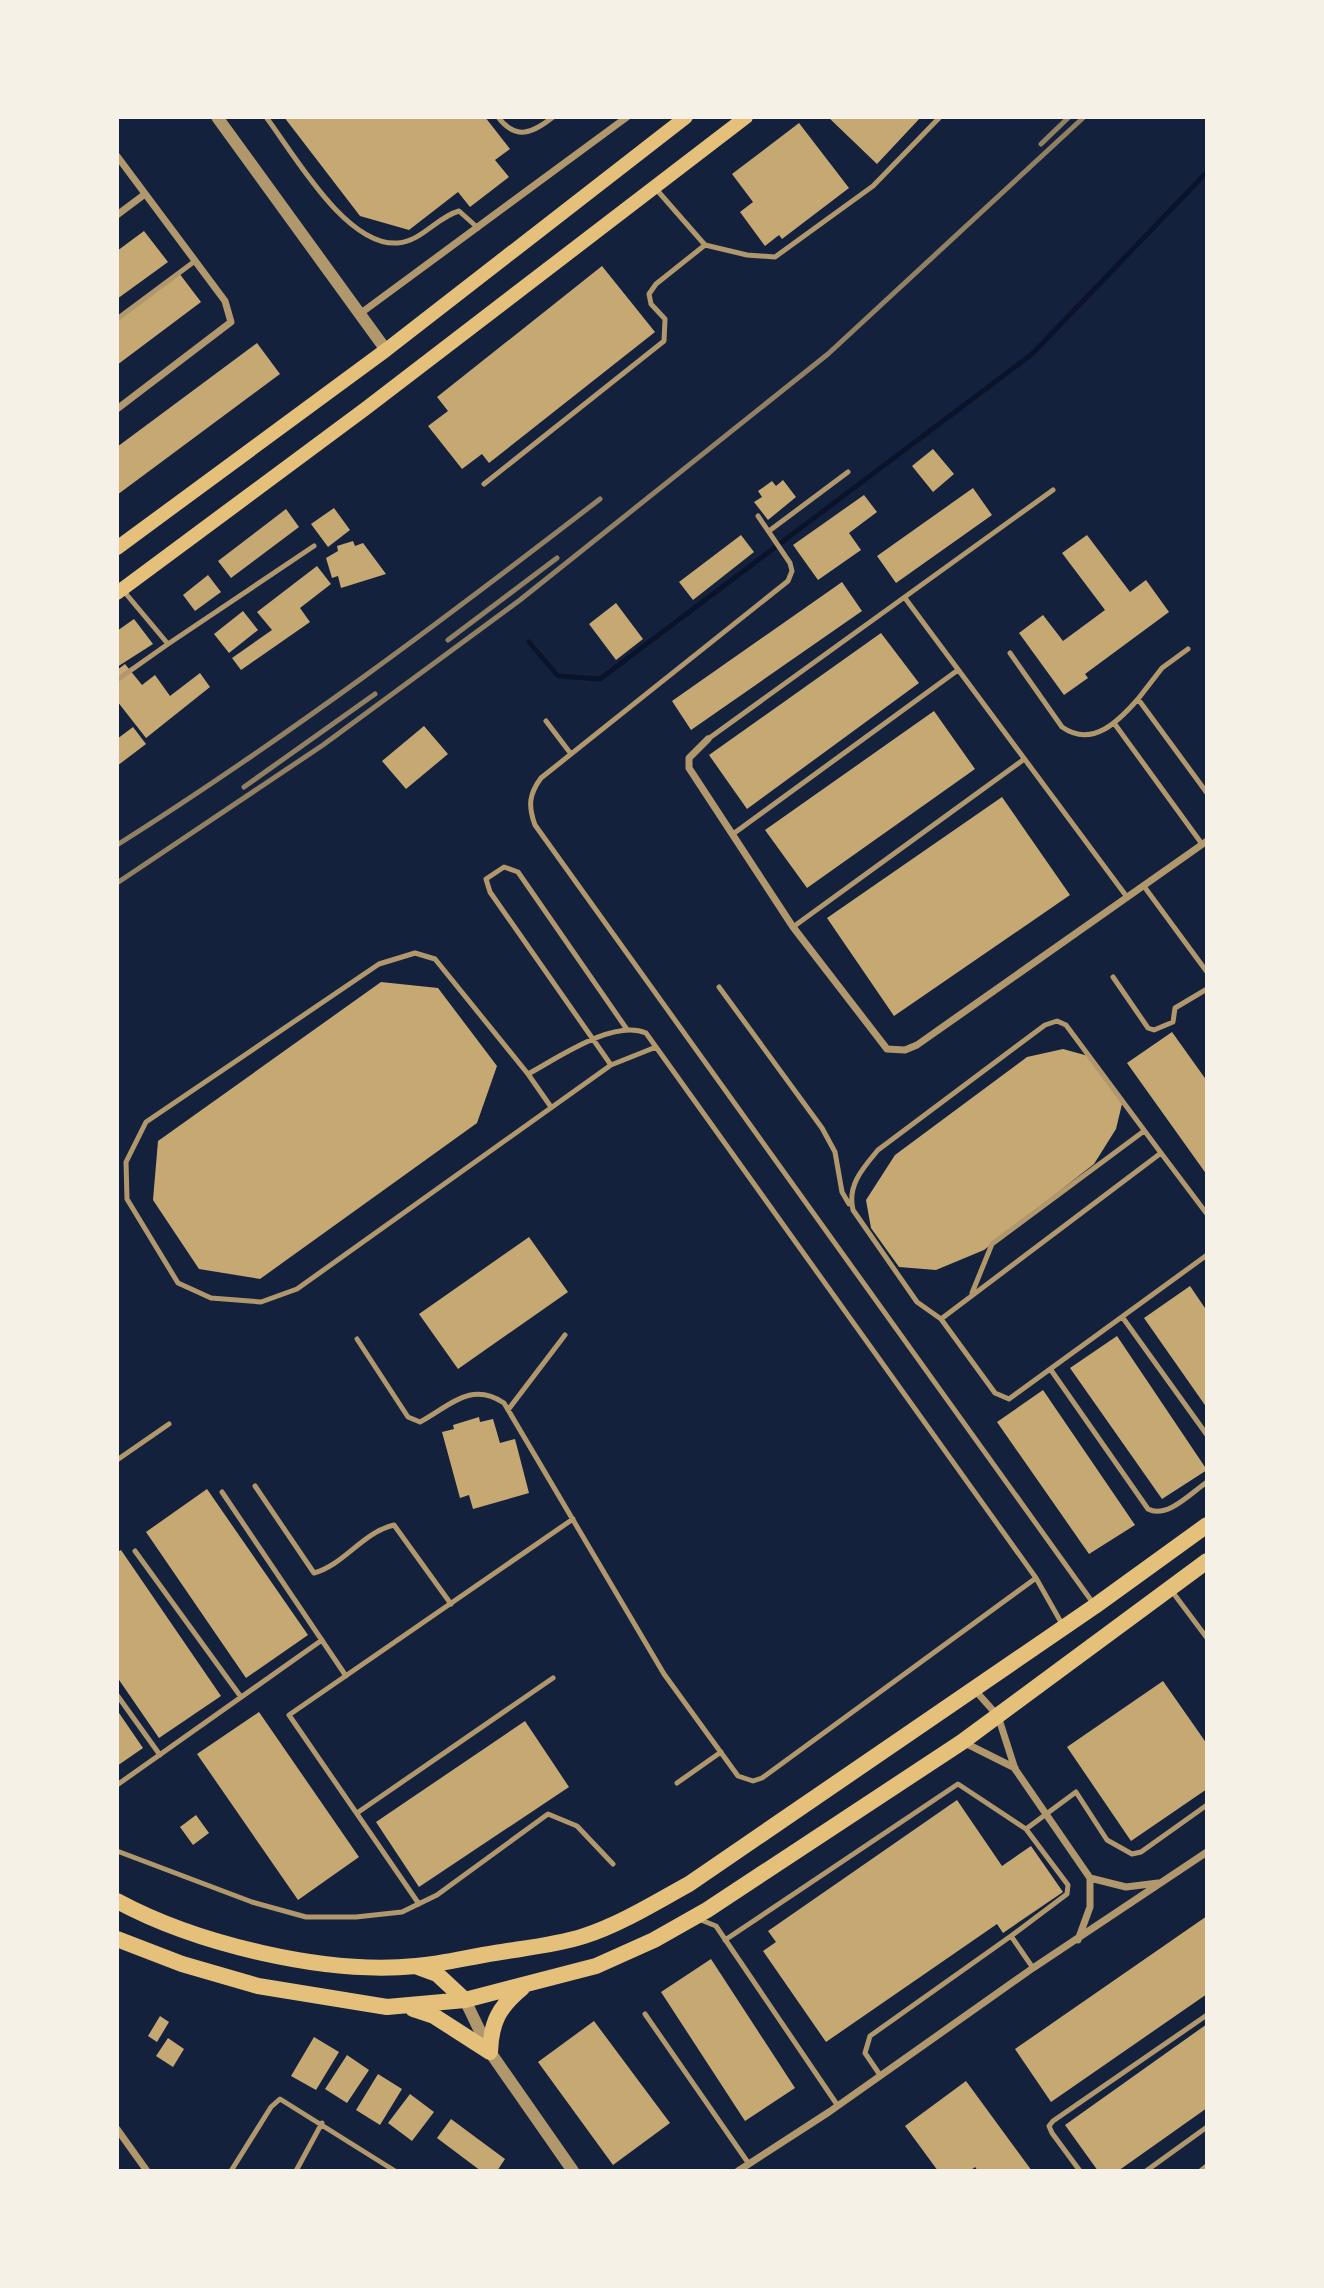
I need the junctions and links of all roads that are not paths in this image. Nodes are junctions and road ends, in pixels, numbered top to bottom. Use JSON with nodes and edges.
{"nodes":[{"id":1,"x":217,"y":117,"type":"edge"},
{"id":2,"x":266,"y":117,"type":"edge"},
{"id":3,"x":498,"y":117,"type":"edge"},
{"id":4,"x":553,"y":117,"type":"edge"},
{"id":5,"x":627,"y":117,"type":"edge"},
{"id":6,"x":686,"y":117,"type":"edge"},
{"id":7,"x":746,"y":117,"type":"edge"},
{"id":8,"x":940,"y":117,"type":"edge"},
{"id":9,"x":117,"y":156,"type":"edge"},
{"id":10,"x":656,"y":189,"type":"junction"},
{"id":11,"x":145,"y":194,"type":"junction"},
{"id":12,"x":117,"y":215,"type":"edge"},
{"id":13,"x":478,"y":228,"type":"junction"},
{"id":14,"x":705,"y":245,"type":"junction"},
{"id":15,"x":195,"y":261,"type":"junction"},
{"id":16,"x":361,"y":313,"type":"junction"},
{"id":17,"x":117,"y":319,"type":"edge"},
{"id":18,"x":387,"y":350,"type":"junction"},
{"id":19,"x":117,"y":409,"type":"edge"},
{"id":20,"x":848,"y":472,"type":"dead end"},
{"id":21,"x":484,"y":484,"type":"dead end"},
{"id":22,"x":1053,"y":490,"type":"dead end"},
{"id":23,"x":758,"y":516,"type":"dead end"},
{"id":24,"x":770,"y":533,"type":"junction"},
{"id":25,"x":314,"y":546,"type":"dead end"},
{"id":26,"x":117,"y":548,"type":"edge"},
{"id":27,"x":120,"y":591,"type":"edge"},
{"id":28,"x":905,"y":598,"type":"junction"},
{"id":29,"x":168,"y":644,"type":"junction"},
{"id":30,"x":1188,"y":649,"type":"dead end"},
{"id":31,"x":1010,"y":653,"type":"dead end"},
{"id":32,"x":958,"y":670,"type":"junction"},
{"id":33,"x":117,"y":680,"type":"edge"},
{"id":34,"x":1138,"y":699,"type":"junction"},
{"id":35,"x":546,"y":721,"type":"dead end"},
{"id":36,"x":1115,"y":723,"type":"junction"},
{"id":37,"x":708,"y":739,"type":"joint"},
{"id":38,"x":571,"y":754,"type":"junction"},
{"id":39,"x":1023,"y":760,"type":"junction"},
{"id":40,"x":1207,"y":793,"type":"edge"},
{"id":41,"x":733,"y":834,"type":"junction"},
{"id":42,"x":1204,"y":842,"type":"edge"},
{"id":43,"x":1143,"y":885,"type":"junction"},
{"id":44,"x":1127,"y":897,"type":"junction"},
{"id":45,"x":793,"y":927,"type":"junction"},
{"id":46,"x":1207,"y":972,"type":"edge"},
{"id":47,"x":1113,"y":977,"type":"dead end"},
{"id":48,"x":719,"y":987,"type":"dead end"},
{"id":49,"x":1207,"y":989,"type":"edge"},
{"id":50,"x":626,"y":1028,"type":"junction"},
{"id":51,"x":592,"y":1039,"type":"junction"},
{"id":52,"x":656,"y":1047,"type":"junction"},
{"id":53,"x":611,"y":1065,"type":"junction"},
{"id":54,"x":528,"y":1074,"type":"junction"},
{"id":55,"x":551,"y":1107,"type":"junction"},
{"id":56,"x":1144,"y":1130,"type":"junction"},
{"id":57,"x":1161,"y":1153,"type":"junction"},
{"id":58,"x":853,"y":1210,"type":"junction"},
{"id":59,"x":1207,"y":1214,"type":"edge"},
{"id":60,"x":1207,"y":1255,"type":"edge"},
{"id":61,"x":971,"y":1296,"type":"junction"},
{"id":62,"x":1122,"y":1318,"type":"junction"},
{"id":63,"x":941,"y":1319,"type":"junction"},
{"id":64,"x":565,"y":1335,"type":"dead end"},
{"id":65,"x":357,"y":1339,"type":"dead end"},
{"id":66,"x":1051,"y":1370,"type":"junction"},
{"id":67,"x":508,"y":1410,"type":"junction"},
{"id":68,"x":169,"y":1424,"type":"dead end"},
{"id":69,"x":1207,"y":1435,"type":"edge"},
{"id":70,"x":117,"y":1460,"type":"edge"},
{"id":71,"x":1207,"y":1482,"type":"edge"},
{"id":72,"x":255,"y":1486,"type":"dead end"},
{"id":73,"x":222,"y":1492,"type":"dead end"},
{"id":74,"x":573,"y":1520,"type":"junction"},
{"id":75,"x":1207,"y":1525,"type":"edge"},
{"id":76,"x":135,"y":1551,"type":"dead end"},
{"id":77,"x":1207,"y":1561,"type":"edge"},
{"id":78,"x":1036,"y":1578,"type":"junction"},
{"id":79,"x":1171,"y":1589,"type":"junction"},
{"id":80,"x":451,"y":1604,"type":"junction"},
{"id":81,"x":1095,"y":1606,"type":"junction"},
{"id":82,"x":1063,"y":1626,"type":"junction"},
{"id":83,"x":1207,"y":1638,"type":"edge"},
{"id":84,"x":322,"y":1640,"type":"junction"},
{"id":85,"x":346,"y":1676,"type":"junction"},
{"id":86,"x":553,"y":1678,"type":"dead end"},
{"id":87,"x":973,"y":1688,"type":"junction"},
{"id":88,"x":117,"y":1695,"type":"edge"},
{"id":89,"x":241,"y":1697,"type":"junction"},
{"id":90,"x":998,"y":1716,"type":"junction"},
{"id":91,"x":962,"y":1742,"type":"junction"},
{"id":92,"x":721,"y":1752,"type":"junction"},
{"id":93,"x":160,"y":1755,"type":"junction"},
{"id":94,"x":1016,"y":1769,"type":"junction"},
{"id":95,"x":677,"y":1783,"type":"dead end"},
{"id":96,"x":117,"y":1785,"type":"edge"},
{"id":97,"x":1207,"y":1805,"type":"edge"},
{"id":98,"x":1046,"y":1812,"type":"junction"},
{"id":99,"x":356,"y":1814,"type":"junction"},
{"id":100,"x":1026,"y":1829,"type":"junction"},
{"id":101,"x":117,"y":1851,"type":"edge"},
{"id":102,"x":1207,"y":1852,"type":"edge"},
{"id":103,"x":613,"y":1864,"type":"dead end"},
{"id":104,"x":1090,"y":1878,"type":"junction"},
{"id":105,"x":1162,"y":1882,"type":"junction"},
{"id":106,"x":117,"y":1901,"type":"edge"},
{"id":107,"x":419,"y":1904,"type":"junction"},
{"id":108,"x":694,"y":1917,"type":"junction"},
{"id":109,"x":1011,"y":1936,"type":"junction"},
{"id":110,"x":117,"y":1939,"type":"edge"},
{"id":111,"x":725,"y":1940,"type":"junction"},
{"id":112,"x":1078,"y":1940,"type":"junction"},
{"id":113,"x":416,"y":1966,"type":"junction"},
{"id":114,"x":1033,"y":1968,"type":"junction"},
{"id":115,"x":524,"y":1986,"type":"junction"},
{"id":116,"x":465,"y":2000,"type":"junction"},
{"id":117,"x":409,"y":2008,"type":"junction"},
{"id":118,"x":645,"y":2014,"type":"dead end"},
{"id":119,"x":1207,"y":2015,"type":"edge"},
{"id":120,"x":489,"y":2052,"type":"junction"},
{"id":121,"x":880,"y":2075,"type":"junction"},
{"id":122,"x":838,"y":2106,"type":"junction"},
{"id":123,"x":322,"y":2123,"type":"junction"},
{"id":124,"x":1207,"y":2127,"type":"edge"},
{"id":125,"x":117,"y":2129,"type":"edge"},
{"id":126,"x":749,"y":2164,"type":"junction"},
{"id":127,"x":1207,"y":2167,"type":"edge"},
{"id":128,"x":572,"y":2170,"type":"edge"},
{"id":129,"x":147,"y":2171,"type":"edge"},
{"id":130,"x":231,"y":2171,"type":"edge"},
{"id":131,"x":296,"y":2171,"type":"edge"},
{"id":132,"x":395,"y":2171,"type":"edge"},
{"id":133,"x":738,"y":2171,"type":"edge"},
{"id":134,"x":1080,"y":2171,"type":"edge"},
{"id":135,"x":1146,"y":2171,"type":"edge"},
{"id":136,"x":1202,"y":2171,"type":"edge"}],
"edges":[{"from":1,"to":16,"type":"street"},
{"from":2,"to":13,"type":"lane"},
{"from":3,"to":4,"type":"lane"},
{"from":5,"to":13,"type":"street"},
{"from":6,"to":18,"type":"main road"},
{"from":7,"to":10,"type":"main road"},
{"from":8,"to":14,"type":"lane"},
{"from":9,"to":11,"type":"street"},
{"from":10,"to":14,"type":"lane"},
{"from":10,"to":27,"type":"main road"},
{"from":11,"to":12,"type":"street"},
{"from":11,"to":15,"type":"street"},
{"from":13,"to":16,"type":"street"},
{"from":14,"to":21,"type":"lane"},
{"from":15,"to":17,"type":"lane"},
{"from":15,"to":19,"type":"street"},
{"from":16,"to":18,"type":"street"},
{"from":18,"to":26,"type":"main road"},
{"from":20,"to":24,"type":"lane"},
{"from":22,"to":28,"type":"lane"},
{"from":23,"to":24,"type":"lane"},
{"from":24,"to":38,"type":"lane"},
{"from":25,"to":29,"type":"lane"},
{"from":27,"to":29,"type":"lane"},
{"from":28,"to":32,"type":"lane"},
{"from":28,"to":37,"type":"lane"},
{"from":29,"to":33,"type":"lane"},
{"from":30,"to":34,"type":"lane"},
{"from":31,"to":36,"type":"lane"},
{"from":32,"to":39,"type":"lane"},
{"from":32,"to":41,"type":"lane"},
{"from":34,"to":36,"type":"lane"},
{"from":34,"to":40,"type":"lane"},
{"from":35,"to":38,"type":"lane"},
{"from":36,"to":42,"type":"lane"},
{"from":37,"to":41,"type":"street"},
{"from":38,"to":81,"type":"lane"},
{"from":39,"to":44,"type":"lane"},
{"from":39,"to":45,"type":"lane"},
{"from":41,"to":45,"type":"street"},
{"from":42,"to":43,"type":"street"},
{"from":43,"to":44,"type":"street"},
{"from":43,"to":46,"type":"lane"},
{"from":44,"to":45,"type":"street"},
{"from":47,"to":49,"type":"lane"},
{"from":48,"to":58,"type":"lane"},
{"from":50,"to":51,"type":"lane"},
{"from":50,"to":51,"type":"lane"},
{"from":50,"to":52,"type":"lane"},
{"from":51,"to":53,"type":"lane"},
{"from":51,"to":54,"type":"lane"},
{"from":52,"to":53,"type":"lane"},
{"from":52,"to":78,"type":"lane"},
{"from":53,"to":55,"type":"lane"},
{"from":54,"to":55,"type":"lane"},
{"from":54,"to":55,"type":"lane"},
{"from":56,"to":57,"type":"lane"},
{"from":56,"to":58,"type":"lane"},
{"from":56,"to":61,"type":"lane"},
{"from":57,"to":59,"type":"lane"},
{"from":57,"to":61,"type":"lane"},
{"from":58,"to":63,"type":"lane"},
{"from":60,"to":62,"type":"lane"},
{"from":61,"to":63,"type":"lane"},
{"from":62,"to":66,"type":"lane"},
{"from":62,"to":69,"type":"lane"},
{"from":63,"to":66,"type":"lane"},
{"from":64,"to":67,"type":"lane"},
{"from":65,"to":67,"type":"lane"},
{"from":66,"to":71,"type":"lane"},
{"from":67,"to":74,"type":"lane"},
{"from":68,"to":70,"type":"lane"},
{"from":72,"to":80,"type":"lane"},
{"from":73,"to":84,"type":"lane"},
{"from":74,"to":80,"type":"lane"},
{"from":74,"to":92,"type":"lane"},
{"from":75,"to":81,"type":"main road"},
{"from":76,"to":89,"type":"lane"},
{"from":77,"to":79,"type":"main road"},
{"from":78,"to":82,"type":"lane"},
{"from":78,"to":92,"type":"lane"},
{"from":79,"to":83,"type":"lane"},
{"from":79,"to":90,"type":"main road"},
{"from":80,"to":85,"type":"lane"},
{"from":81,"to":82,"type":"main road"},
{"from":82,"to":87,"type":"main road"},
{"from":84,"to":85,"type":"lane"},
{"from":84,"to":89,"type":"lane"},
{"from":85,"to":99,"type":"lane"},
{"from":86,"to":99,"type":"lane"},
{"from":87,"to":90,"type":"street"},
{"from":87,"to":113,"type":"main road"},
{"from":88,"to":93,"type":"lane"},
{"from":89,"to":93,"type":"lane"},
{"from":90,"to":91,"type":"main road"},
{"from":90,"to":94,"type":"street"},
{"from":91,"to":94,"type":"street"},
{"from":91,"to":108,"type":"main road"},
{"from":92,"to":95,"type":"lane"},
{"from":93,"to":96,"type":"lane"},
{"from":94,"to":98,"type":"street"},
{"from":97,"to":98,"type":"lane"},
{"from":98,"to":100,"type":"lane"},
{"from":98,"to":104,"type":"street"},
{"from":99,"to":107,"type":"lane"},
{"from":100,"to":109,"type":"lane"},
{"from":100,"to":111,"type":"lane"},
{"from":101,"to":107,"type":"lane"},
{"from":102,"to":105,"type":"street"},
{"from":103,"to":107,"type":"lane"},
{"from":104,"to":105,"type":"street"},
{"from":104,"to":112,"type":"street"},
{"from":105,"to":112,"type":"street"},
{"from":106,"to":113,"type":"main road"},
{"from":108,"to":111,"type":"lane"},
{"from":108,"to":115,"type":"main road"},
{"from":109,"to":114,"type":"lane"},
{"from":109,"to":121,"type":"lane"},
{"from":110,"to":117,"type":"main road"},
{"from":111,"to":122,"type":"lane"},
{"from":112,"to":114,"type":"street"},
{"from":113,"to":116,"type":"main road"},
{"from":114,"to":121,"type":"street"},
{"from":115,"to":116,"type":"main road"},
{"from":115,"to":120,"type":"main road"},
{"from":116,"to":117,"type":"main road"},
{"from":116,"to":120,"type":"street"},
{"from":117,"to":120,"type":"main road"},
{"from":118,"to":126,"type":"lane"},
{"from":119,"to":134,"type":"lane"},
{"from":120,"to":128,"type":"street"},
{"from":121,"to":122,"type":"street"},
{"from":122,"to":126,"type":"street"},
{"from":123,"to":130,"type":"lane"},
{"from":123,"to":131,"type":"lane"},
{"from":123,"to":132,"type":"lane"},
{"from":124,"to":135,"type":"lane"},
{"from":125,"to":129,"type":"street"},
{"from":126,"to":133,"type":"street"},
{"from":127,"to":136,"type":"street"}]}
